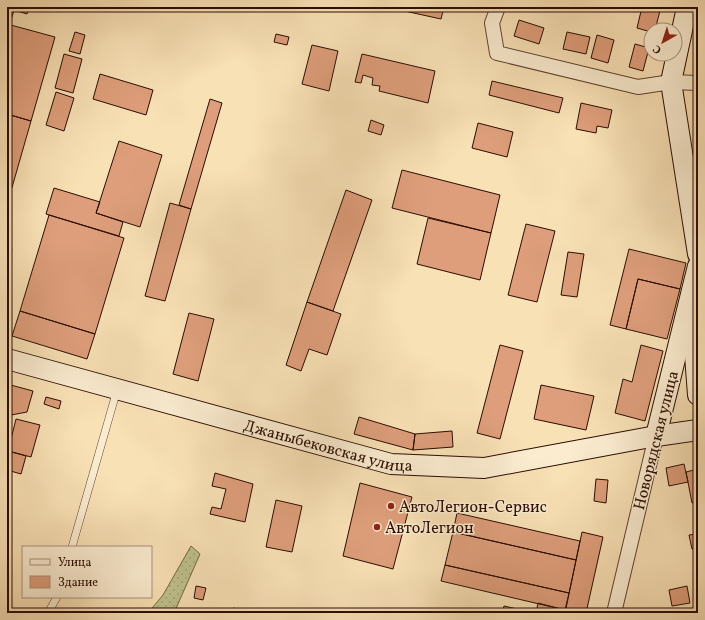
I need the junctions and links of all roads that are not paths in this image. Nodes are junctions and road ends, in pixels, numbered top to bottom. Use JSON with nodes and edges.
{"nodes":[{"id":1,"x":498,"y":7,"type":"edge"},
{"id":2,"x":687,"y":7,"type":"edge"},
{"id":3,"x":671,"y":82,"type":"junction"},
{"id":4,"x":698,"y":83,"type":"edge"},
{"id":5,"x":698,"y":254,"type":"edge"},
{"id":6,"x":698,"y":266,"type":"edge"},
{"id":7,"x":698,"y":287,"type":"edge"},
{"id":8,"x":7,"y":359,"type":"edge"},
{"id":9,"x":117,"y":388,"type":"junction"},
{"id":10,"x":698,"y":395,"type":"edge"},
{"id":11,"x":698,"y":430,"type":"edge"},
{"id":12,"x":656,"y":436,"type":"junction"},
{"id":13,"x":72,"y":546,"type":"edge"},
{"id":14,"x":56,"y":598,"type":"edge"},
{"id":15,"x":48,"y":613,"type":"edge"},
{"id":16,"x":614,"y":613,"type":"edge"}],
"edges":[{"from":1,"to":3,"type":"street"},
{"from":2,"to":3,"type":"main road"},
{"from":3,"to":4,"type":"street"},
{"from":3,"to":5,"type":"main road"},
{"from":6,"to":12,"type":"main road","name":"Новорядская улица"},
{"from":7,"to":10,"type":"main road","name":"Новорядская улица"},
{"from":8,"to":9,"type":"main road","name":"Джаныбековская улица"},
{"from":9,"to":12,"type":"main road","name":"Джаныбековская улица"},
{"from":9,"to":13,"type":"lane"},
{"from":11,"to":12,"type":"main road","name":"Джаныбековская улица"},
{"from":12,"to":16,"type":"street","name":"Новорядская улица"},
{"from":14,"to":15,"type":"lane"}]}
